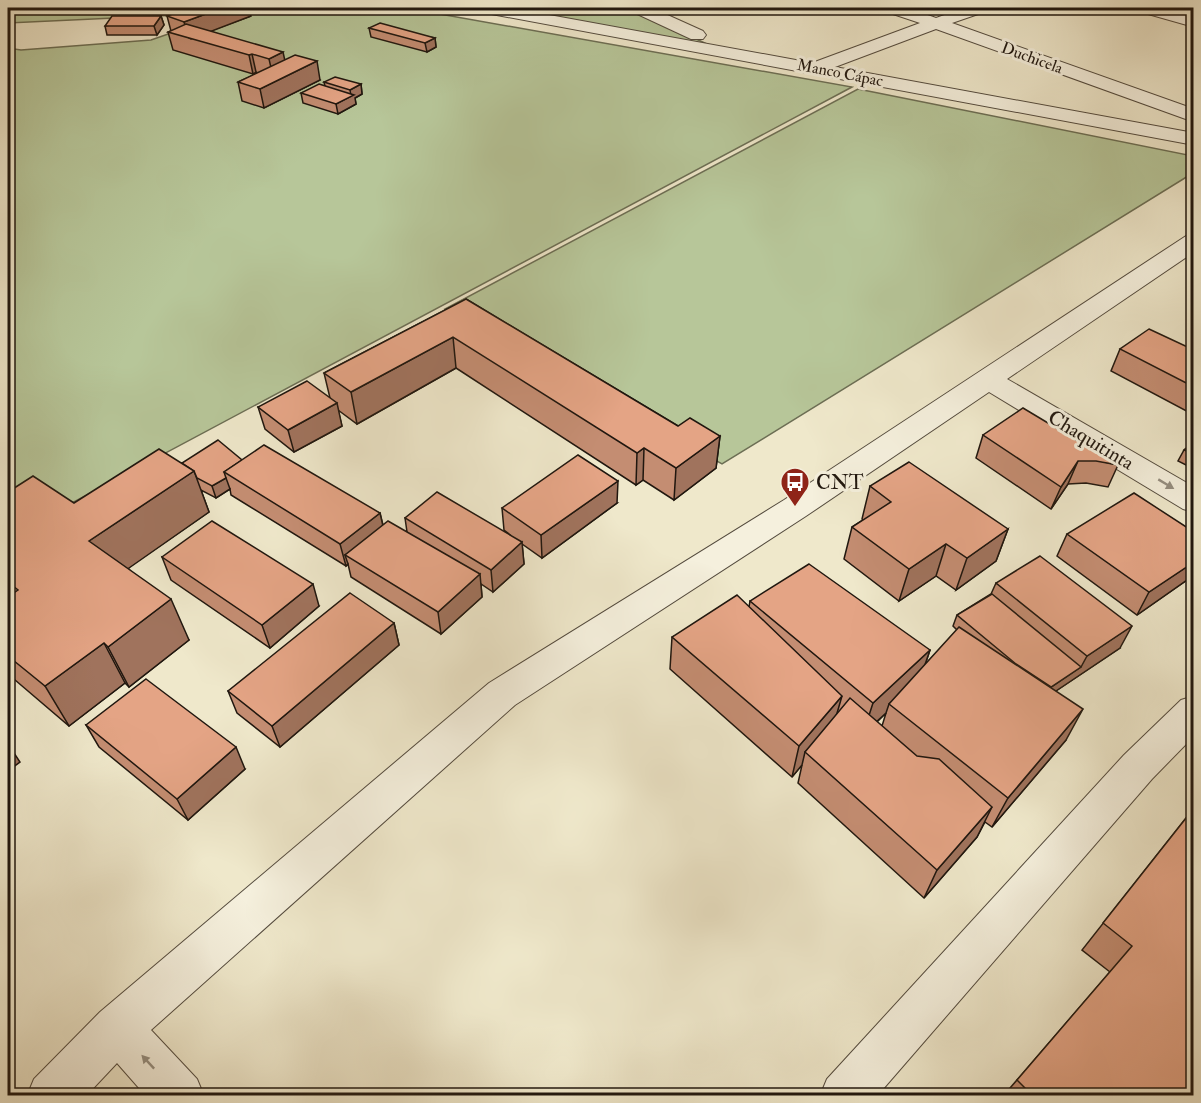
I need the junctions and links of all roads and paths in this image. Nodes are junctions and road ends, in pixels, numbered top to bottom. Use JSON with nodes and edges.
{"nodes":[{"id":1,"x":486,"y":8,"type":"edge"},
{"id":2,"x":639,"y":8,"type":"edge"},
{"id":3,"x":893,"y":8,"type":"edge"},
{"id":4,"x":978,"y":8,"type":"edge"},
{"id":5,"x":1148,"y":8,"type":"edge"},
{"id":6,"x":934,"y":22,"type":"junction"},
{"id":7,"x":1194,"y":22,"type":"edge"},
{"id":8,"x":730,"y":52,"type":"junction"},
{"id":9,"x":815,"y":68,"type":"junction"},
{"id":10,"x":1171,"y":108,"type":"junction"},
{"id":11,"x":1194,"y":116,"type":"edge"},
{"id":12,"x":1154,"y":131,"type":"junction"},
{"id":13,"x":1194,"y":139,"type":"edge"},
{"id":14,"x":1194,"y":241,"type":"edge"},
{"id":15,"x":989,"y":380,"type":"junction"},
{"id":16,"x":1194,"y":501,"type":"edge"},
{"id":17,"x":1194,"y":711,"type":"edge"},
{"id":18,"x":117,"y":1029,"type":"junction"},
{"id":19,"x":51,"y":1095,"type":"edge"},
{"id":20,"x":180,"y":1095,"type":"edge"},
{"id":21,"x":844,"y":1095,"type":"edge"}],
"edges":[{"from":1,"to":8,"type":"street","name":"Manco Cápac"},
{"from":2,"to":8,"type":"street"},
{"from":3,"to":6,"type":"street","name":"Duchicela"},
{"from":4,"to":6,"type":"street"},
{"from":5,"to":7,"type":"street"},
{"from":6,"to":9,"type":"street"},
{"from":6,"to":10,"type":"street","name":"Duchicela"},
{"from":8,"to":9,"type":"street","name":"Manco Cápac"},
{"from":9,"to":12,"type":"street","name":"Manco Cápac"},
{"from":10,"to":11,"type":"street","name":"Duchicela"},
{"from":10,"to":12,"type":"street"},
{"from":12,"to":13,"type":"street","name":"Manco Cápac"},
{"from":14,"to":15,"type":"street"},
{"from":15,"to":16,"type":"street","name":"Chaquitinta","one_way":true},
{"from":15,"to":18,"type":"street"},
{"from":17,"to":21,"type":"street"},
{"from":18,"to":19,"type":"street"},
{"from":20,"to":18,"type":"street","one_way":true}]}
